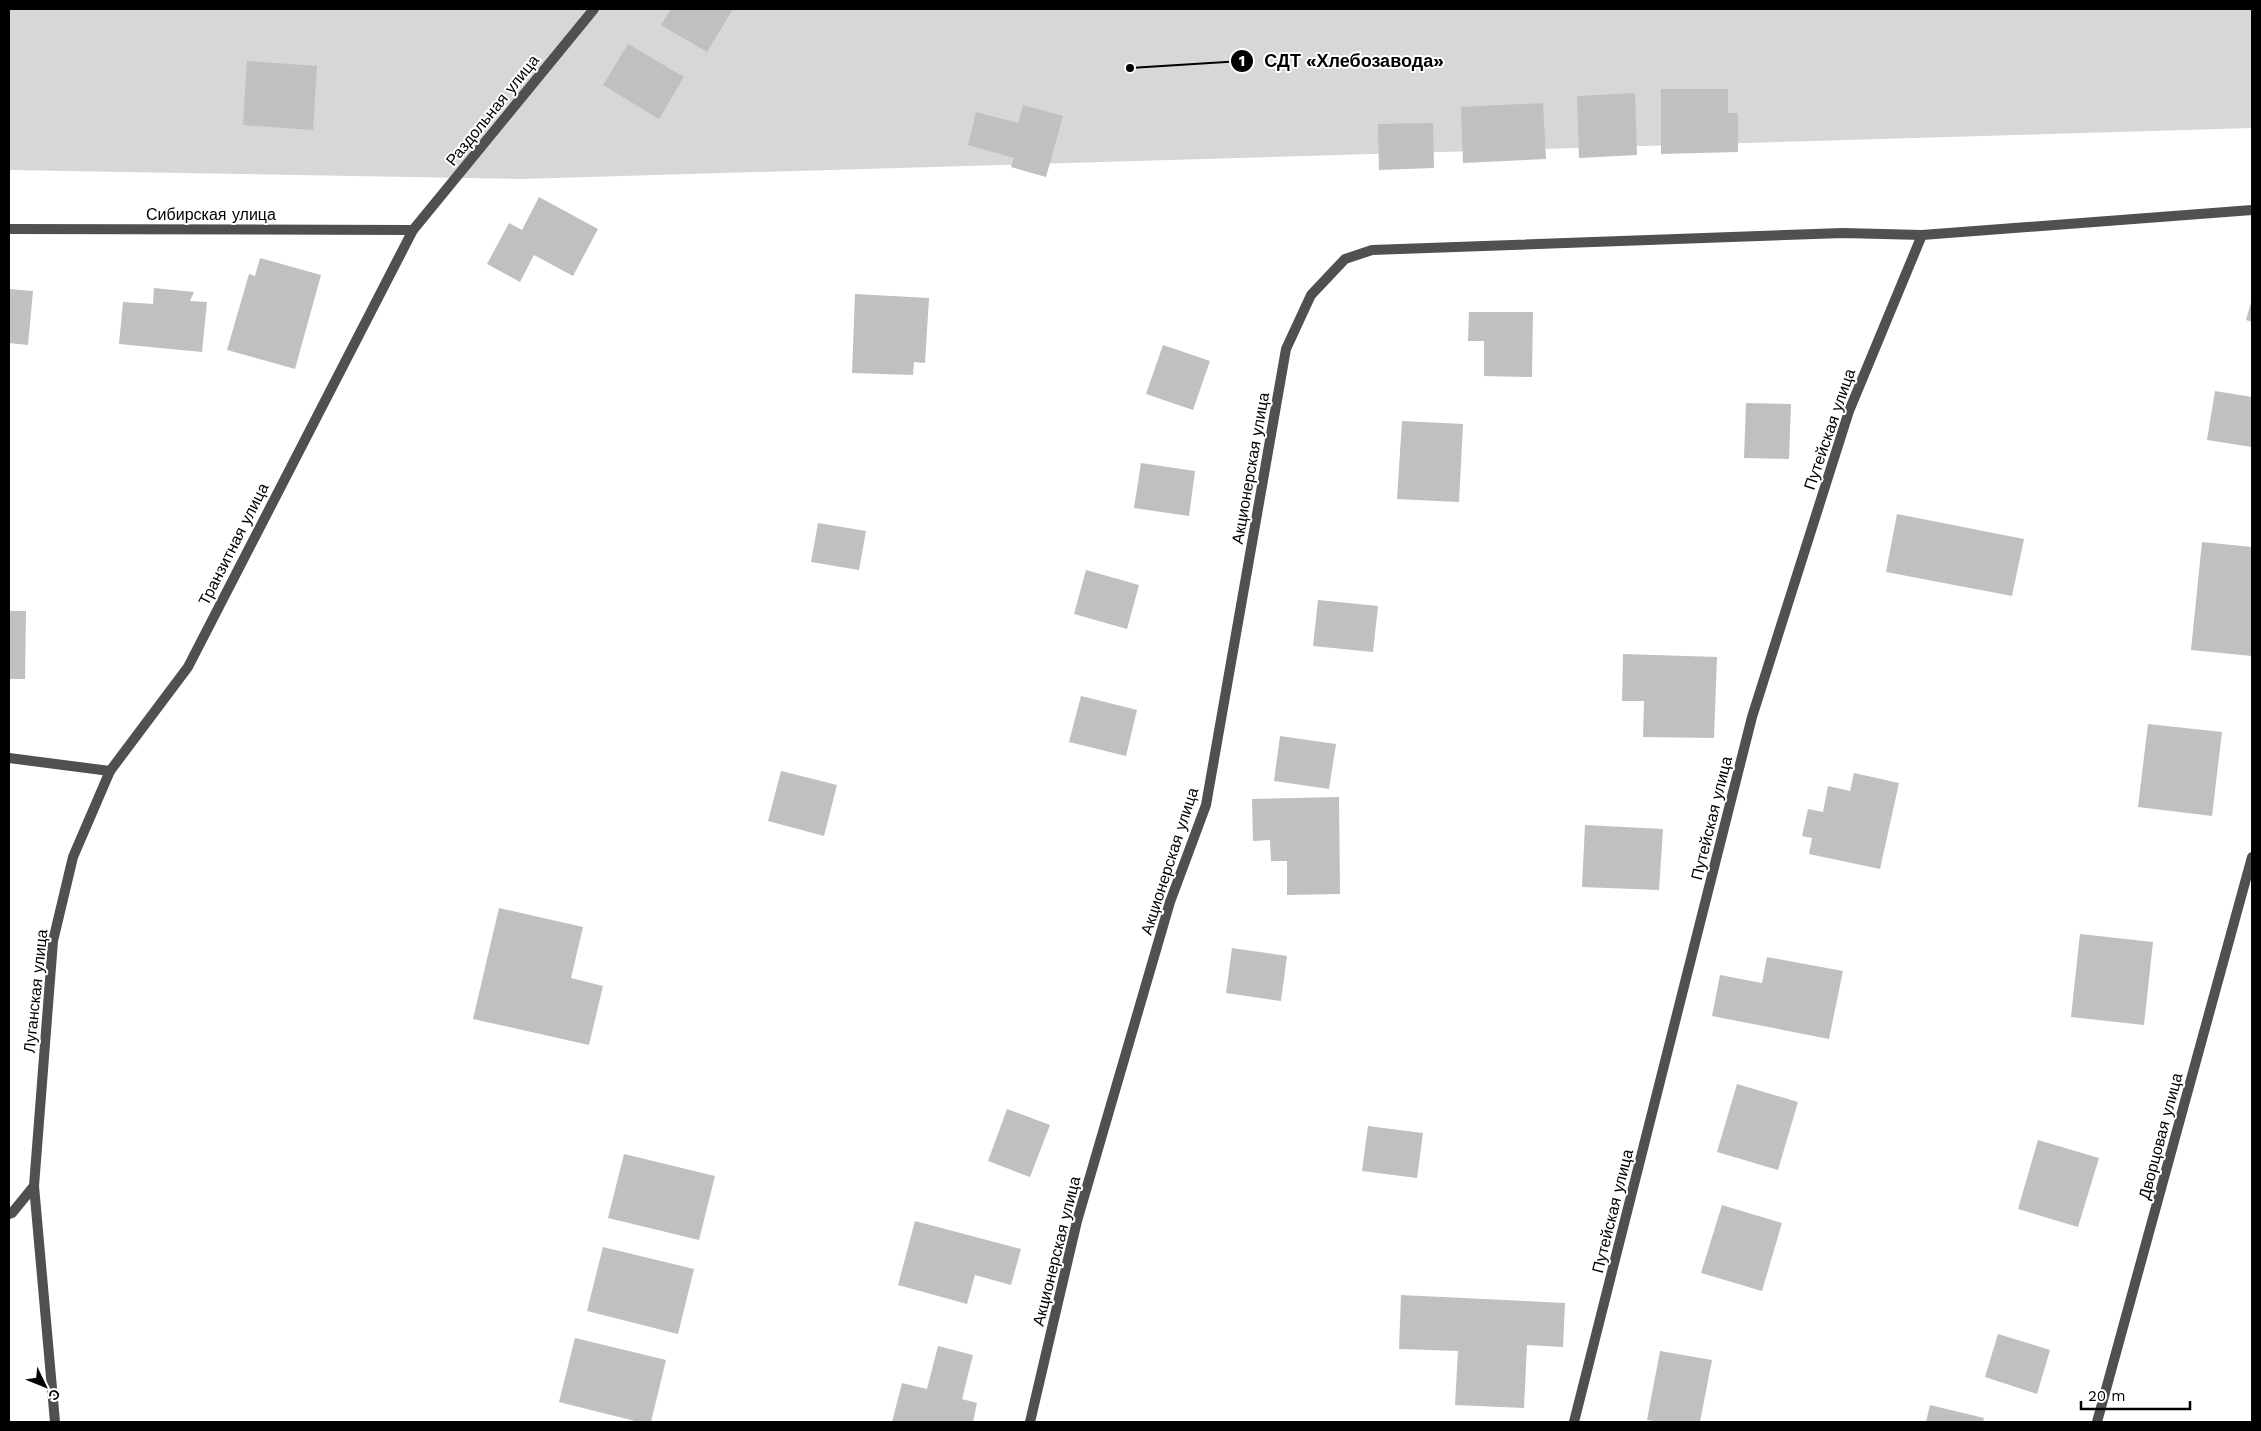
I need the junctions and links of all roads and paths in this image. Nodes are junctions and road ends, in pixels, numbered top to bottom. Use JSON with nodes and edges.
{"nodes":[{"id":1,"x":594,"y":9,"type":"edge"},
{"id":2,"x":2252,"y":210,"type":"edge"},
{"id":3,"x":9,"y":229,"type":"edge"},
{"id":4,"x":413,"y":230,"type":"junction"},
{"id":5,"x":1922,"y":235,"type":"junction"},
{"id":6,"x":9,"y":758,"type":"edge"},
{"id":7,"x":110,"y":771,"type":"junction"},
{"id":8,"x":2252,"y":857,"type":"edge"},
{"id":9,"x":34,"y":1186,"type":"junction"},
{"id":10,"x":9,"y":1214,"type":"edge"},
{"id":11,"x":55,"y":1422,"type":"edge"},
{"id":12,"x":1030,"y":1422,"type":"edge"},
{"id":13,"x":1574,"y":1422,"type":"edge"},
{"id":14,"x":2097,"y":1422,"type":"edge"}],
"edges":[{"from":1,"to":4,"type":"street","name":"Раздольная улица"},
{"from":2,"to":5,"type":"street"},
{"from":3,"to":4,"type":"street","name":"Сибирская улица"},
{"from":4,"to":7,"type":"street","name":"Транзитная улица"},
{"from":5,"to":12,"type":"street","name":"Акционерская улица"},
{"from":5,"to":13,"type":"street","name":"Путейская улица"},
{"from":6,"to":7,"type":"street"},
{"from":7,"to":9,"type":"street","name":"Луганская улица"},
{"from":8,"to":14,"type":"street","name":"Дворцовая улица"},
{"from":9,"to":10,"type":"street"},
{"from":9,"to":11,"type":"street","name":"Луганская улица"}]}
